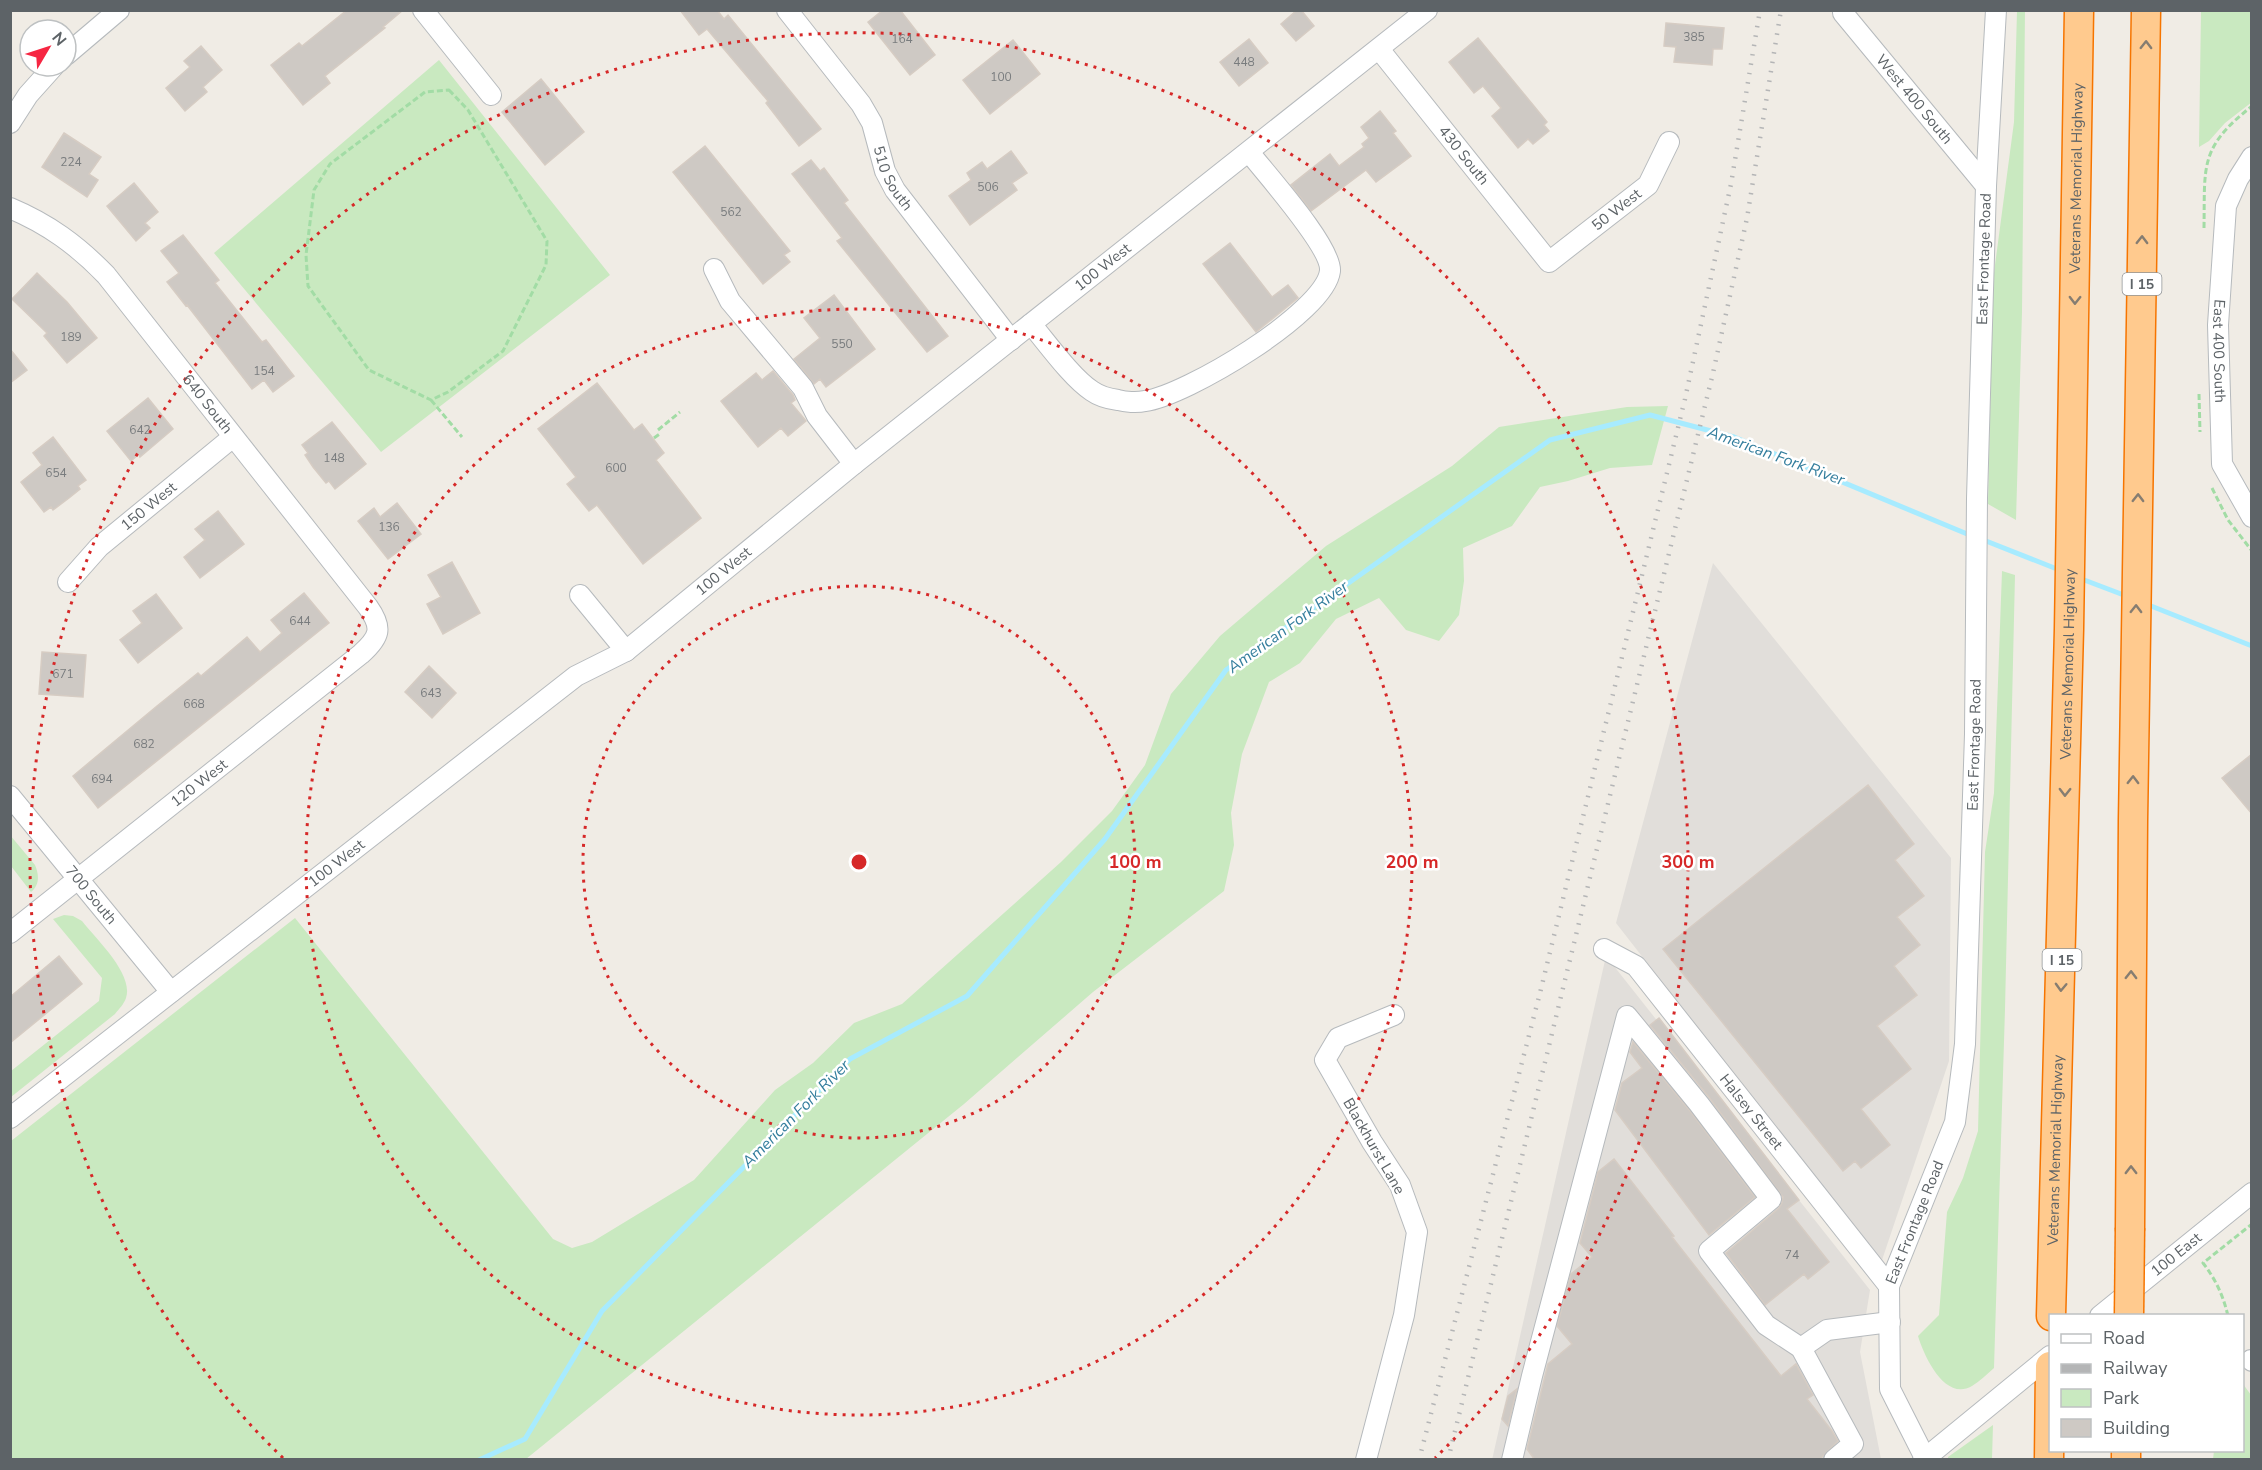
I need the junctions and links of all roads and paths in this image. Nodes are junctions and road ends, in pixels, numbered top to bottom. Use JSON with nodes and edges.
{"nodes":[{"id":1,"x":119,"y":10,"type":"edge"},
{"id":2,"x":423,"y":10,"type":"edge"},
{"id":3,"x":787,"y":10,"type":"edge"},
{"id":4,"x":1427,"y":10,"type":"edge"},
{"id":5,"x":1996,"y":10,"type":"edge"},
{"id":6,"x":2079,"y":10,"type":"edge"},
{"id":7,"x":2146,"y":10,"type":"edge"},
{"id":8,"x":1843,"y":13,"type":"dead end"},
{"id":9,"x":78,"y":45,"type":"edge"},
{"id":10,"x":1379,"y":49,"type":"junction"},
{"id":11,"x":43,"y":78,"type":"edge"},
{"id":12,"x":491,"y":95,"type":"dead end"},
{"id":13,"x":10,"y":123,"type":"edge"},
{"id":14,"x":1669,"y":142,"type":"dead end"},
{"id":15,"x":1249,"y":152,"type":"junction"},
{"id":16,"x":2252,"y":157,"type":"edge"},
{"id":17,"x":1986,"y":186,"type":"junction"},
{"id":18,"x":10,"y":208,"type":"edge"},
{"id":19,"x":1549,"y":262,"type":"joint"},
{"id":20,"x":714,"y":269,"type":"dead end"},
{"id":21,"x":1031,"y":324,"type":"junction"},
{"id":22,"x":1011,"y":340,"type":"junction"},
{"id":23,"x":431,"y":400,"type":"junction"},
{"id":24,"x":680,"y":412,"type":"dead end"},
{"id":25,"x":233,"y":437,"type":"junction"},
{"id":26,"x":462,"y":437,"type":"dead end"},
{"id":27,"x":654,"y":438,"type":"dead end"},
{"id":28,"x":854,"y":464,"type":"junction"},
{"id":29,"x":2252,"y":517,"type":"edge"},
{"id":30,"x":69,"y":582,"type":"dead end"},
{"id":31,"x":580,"y":595,"type":"dead end"},
{"id":32,"x":378,"y":627,"type":"joint"},
{"id":33,"x":626,"y":651,"type":"junction"},
{"id":34,"x":10,"y":796,"type":"edge"},
{"id":35,"x":78,"y":879,"type":"junction"},
{"id":36,"x":10,"y":933,"type":"edge"},
{"id":37,"x":1604,"y":949,"type":"dead end"},
{"id":38,"x":171,"y":992,"type":"junction"},
{"id":39,"x":1394,"y":1015,"type":"dead end"},
{"id":40,"x":10,"y":1118,"type":"edge"},
{"id":41,"x":2252,"y":1193,"type":"edge"},
{"id":42,"x":2252,"y":1224,"type":"edge"},
{"id":43,"x":1889,"y":1287,"type":"junction"},
{"id":44,"x":2051,"y":1303,"type":"edge"},
{"id":45,"x":2102,"y":1314,"type":"edge"},
{"id":46,"x":2129,"y":1314,"type":"edge"},
{"id":47,"x":2228,"y":1314,"type":"edge"},
{"id":48,"x":1890,"y":1322,"type":"junction"},
{"id":49,"x":1802,"y":1348,"type":"junction"},
{"id":50,"x":2049,"y":1357,"type":"edge"},
{"id":51,"x":1924,"y":1459,"type":"edge"},
{"id":52,"x":1366,"y":1460,"type":"edge"},
{"id":53,"x":1512,"y":1460,"type":"edge"},
{"id":54,"x":1834,"y":1460,"type":"edge"}],
"edges":[{"from":1,"to":9,"type":"street"},
{"from":2,"to":12,"type":"street"},
{"from":3,"to":22,"type":"street","name":"510 South"},
{"from":4,"to":10,"type":"street","name":"100 West"},
{"from":5,"to":17,"type":"street","name":"East Frontage Road"},
{"from":6,"to":44,"type":"highway","name":"Veterans Memorial Highway","number":"I 15","one_way":true},
{"from":46,"to":7,"type":"highway","number":"I 15","one_way":true,"bridge":true},
{"from":8,"to":17,"type":"street","name":"West 400 South"},
{"from":10,"to":15,"type":"street","name":"100 West"},
{"from":10,"to":19,"type":"street","name":"430 South"},
{"from":11,"to":13,"type":"street"},
{"from":14,"to":19,"type":"street","name":"50 West"},
{"from":15,"to":21,"type":"street","name":"100 West"},
{"from":15,"to":21,"type":"street"},
{"from":16,"to":29,"type":"street","name":"East 400 South"},
{"from":17,"to":43,"type":"street","name":"East Frontage Road"},
{"from":18,"to":25,"type":"street","name":"640 South"},
{"from":20,"to":28,"type":"street"},
{"from":21,"to":22,"type":"street","name":"100 West"},
{"from":22,"to":28,"type":"street","name":"100 West"},
{"from":23,"to":23,"type":"path"},
{"from":23,"to":26,"type":"path"},
{"from":24,"to":27,"type":"path"},
{"from":25,"to":30,"type":"street","name":"150 West"},
{"from":25,"to":32,"type":"street","name":"640 South"},
{"from":28,"to":33,"type":"street","name":"100 West"},
{"from":31,"to":33,"type":"street"},
{"from":32,"to":35,"type":"street","name":"120 West"},
{"from":33,"to":38,"type":"street","name":"100 West"},
{"from":34,"to":35,"type":"street","name":"700 South"},
{"from":35,"to":36,"type":"street","name":"120 West"},
{"from":35,"to":38,"type":"street","name":"700 South"},
{"from":37,"to":43,"type":"street","name":"Halsey Street"},
{"from":38,"to":40,"type":"street","name":"100 West"},
{"from":39,"to":52,"type":"street","name":"Blackhurst Lane"},
{"from":41,"to":45,"type":"street","name":"100 East"},
{"from":42,"to":47,"type":"path"},
{"from":43,"to":48,"type":"street","name":"East Frontage Road"},
{"from":48,"to":49,"type":"street"},
{"from":48,"to":51,"type":"street","name":"East Frontage Road"},
{"from":49,"to":53,"type":"street"},
{"from":49,"to":54,"type":"street"},
{"from":50,"to":51,"type":"street"}]}
